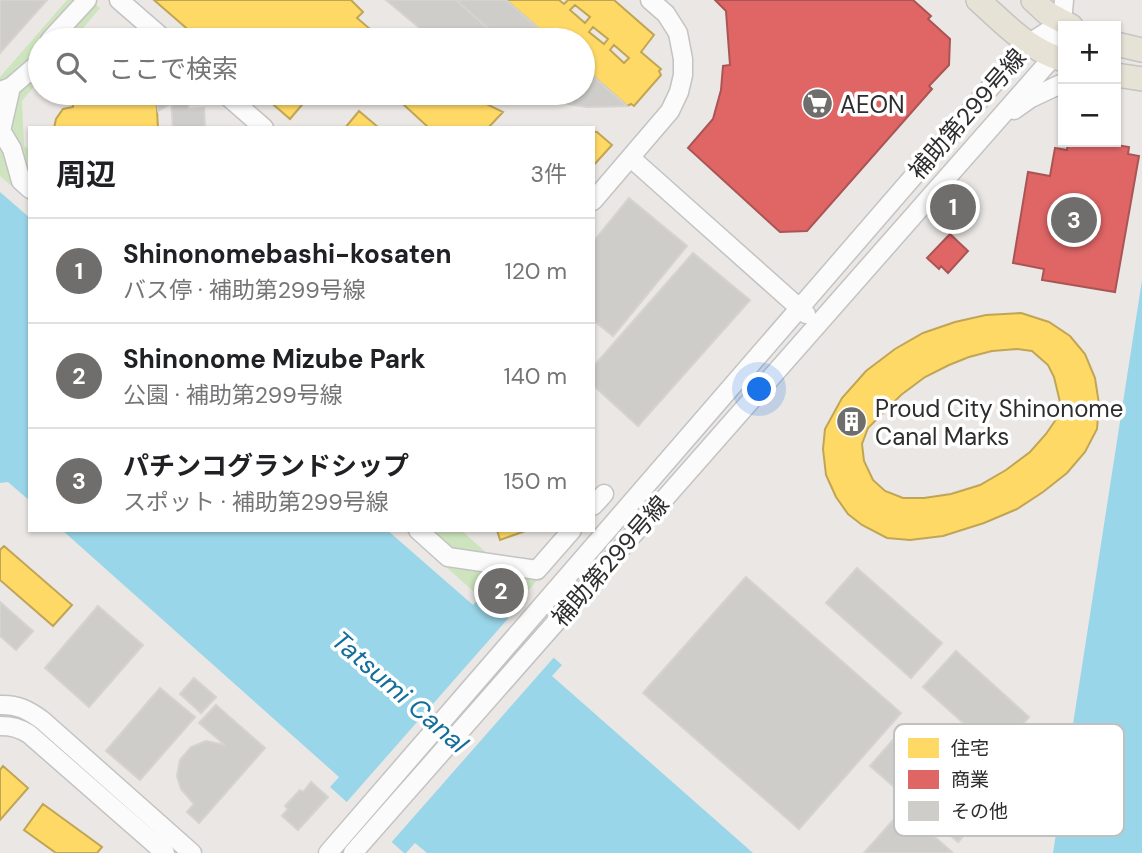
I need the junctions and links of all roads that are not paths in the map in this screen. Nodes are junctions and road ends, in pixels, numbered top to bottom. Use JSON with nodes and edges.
{"nodes":[{"id":1,"x":88,"y":0,"type":"edge"},
{"id":2,"x":119,"y":0,"type":"edge"},
{"id":3,"x":650,"y":0,"type":"edge"},
{"id":4,"x":978,"y":0,"type":"edge"},
{"id":5,"x":1033,"y":0,"type":"edge"},
{"id":6,"x":1066,"y":16,"type":"edge"},
{"id":7,"x":61,"y":28,"type":"edge"},
{"id":8,"x":151,"y":28,"type":"edge"},
{"id":9,"x":1028,"y":44,"type":"junction"},
{"id":10,"x":1121,"y":45,"type":"edge"},
{"id":11,"x":1142,"y":50,"type":"edge"},
{"id":12,"x":1058,"y":58,"type":"edge"},
{"id":13,"x":28,"y":71,"type":"edge"},
{"id":14,"x":1121,"y":76,"type":"edge"},
{"id":15,"x":1142,"y":79,"type":"edge"},
{"id":16,"x":1061,"y":84,"type":"edge"},
{"id":17,"x":5,"y":89,"type":"edge"},
{"id":18,"x":238,"y":105,"type":"edge"},
{"id":19,"x":262,"y":126,"type":"edge"},
{"id":20,"x":1,"y":130,"type":"edge"},
{"id":21,"x":986,"y":132,"type":"junction"},
{"id":22,"x":632,"y":158,"type":"junction"},
{"id":23,"x":28,"y":187,"type":"edge"},
{"id":24,"x":595,"y":199,"type":"edge"},
{"id":25,"x":799,"y":308,"type":"junction"},
{"id":26,"x":818,"y":325,"type":"junction"},
{"id":27,"x":420,"y":532,"type":"edge"},
{"id":28,"x":570,"y":532,"type":"edge"},
{"id":29,"x":0,"y":705,"type":"edge"},
{"id":30,"x":0,"y":726,"type":"edge"},
{"id":31,"x":333,"y":847,"type":"edge"},
{"id":32,"x":165,"y":853,"type":"edge"},
{"id":33,"x":192,"y":853,"type":"edge"},
{"id":34,"x":353,"y":853,"type":"edge"}],
"edges":[{"from":1,"to":7,"type":"street"},
{"from":2,"to":8,"type":"street"},
{"from":3,"to":22,"type":"street"},
{"from":4,"to":9,"type":"main road"},
{"from":5,"to":6,"type":"main road"},
{"from":6,"to":9,"type":"street","name":"補助第299号線"},
{"from":9,"to":12,"type":"main road"},
{"from":9,"to":25,"type":"street","name":"補助第299号線"},
{"from":10,"to":11,"type":"main road"},
{"from":12,"to":21,"type":"street","name":"補助第299号線"},
{"from":13,"to":17,"type":"street"},
{"from":14,"to":15,"type":"main road"},
{"from":16,"to":21,"type":"street"},
{"from":17,"to":20,"type":"street"},
{"from":18,"to":19,"type":"street"},
{"from":20,"to":23,"type":"street"},
{"from":21,"to":26,"type":"street","name":"補助第299号線"},
{"from":22,"to":24,"type":"street"},
{"from":22,"to":25,"type":"street"},
{"from":25,"to":26,"type":"street"},
{"from":25,"to":31,"type":"street","name":"補助第299号線"},
{"from":26,"to":34,"type":"street","name":"補助第299号線"},
{"from":27,"to":28,"type":"street"},
{"from":29,"to":33,"type":"street"},
{"from":30,"to":32,"type":"street"}]}
